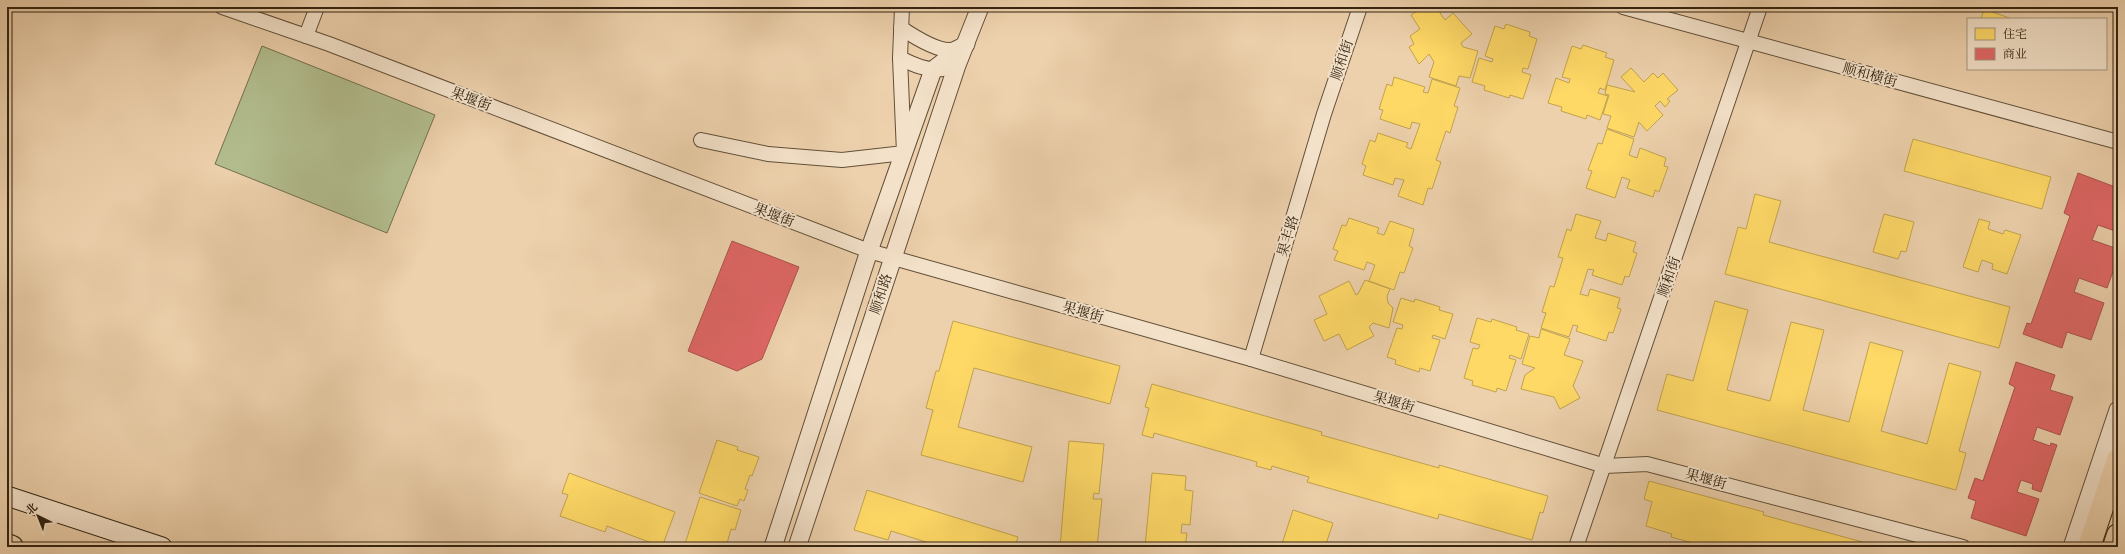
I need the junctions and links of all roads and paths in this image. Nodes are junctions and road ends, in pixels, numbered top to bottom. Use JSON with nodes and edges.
{"nodes":[{"id":1,"x":222,"y":7,"type":"edge"},
{"id":2,"x":317,"y":7,"type":"edge"},
{"id":3,"x":902,"y":7,"type":"edge"},
{"id":4,"x":980,"y":7,"type":"edge"},
{"id":5,"x":1360,"y":7,"type":"edge"},
{"id":6,"x":1623,"y":7,"type":"edge"},
{"id":7,"x":1760,"y":7,"type":"edge"},
{"id":8,"x":901,"y":28,"type":"junction"},
{"id":9,"x":306,"y":36,"type":"junction"},
{"id":10,"x":1748,"y":42,"type":"junction"},
{"id":11,"x":968,"y":43,"type":"junction"},
{"id":12,"x":900,"y":58,"type":"junction"},
{"id":13,"x":958,"y":65,"type":"junction"},
{"id":14,"x":933,"y":70,"type":"junction"},
{"id":15,"x":1324,"y":114,"type":"joint"},
{"id":16,"x":701,"y":140,"type":"dead end"},
{"id":17,"x":2118,"y":142,"type":"edge"},
{"id":18,"x":904,"y":153,"type":"junction"},
{"id":19,"x":870,"y":251,"type":"junction"},
{"id":20,"x":893,"y":258,"type":"junction"},
{"id":21,"x":1251,"y":359,"type":"junction"},
{"id":22,"x":2118,"y":410,"type":"edge"},
{"id":23,"x":2118,"y":460,"type":"edge"},
{"id":24,"x":1605,"y":466,"type":"junction"},
{"id":25,"x":7,"y":496,"type":"edge"},
{"id":26,"x":2118,"y":535,"type":"edge"},
{"id":27,"x":7,"y":545,"type":"edge"},
{"id":28,"x":12,"y":547,"type":"edge"},
{"id":29,"x":162,"y":547,"type":"edge"},
{"id":30,"x":772,"y":547,"type":"edge"},
{"id":31,"x":797,"y":547,"type":"edge"},
{"id":32,"x":1576,"y":547,"type":"edge"},
{"id":33,"x":1963,"y":547,"type":"edge"},
{"id":34,"x":2072,"y":547,"type":"edge"},
{"id":35,"x":2089,"y":547,"type":"edge"},
{"id":36,"x":2114,"y":547,"type":"edge"}],
"edges":[{"from":1,"to":9,"type":"street","name":"果堰街"},
{"from":2,"to":9,"type":"street"},
{"from":3,"to":8,"type":"street","name":"顺和路"},
{"from":4,"to":11,"type":"street","name":"顺和路"},
{"from":5,"to":15,"type":"street","name":"顺和街"},
{"from":6,"to":10,"type":"street","name":"顺和横街"},
{"from":7,"to":10,"type":"street","name":"顺和街"},
{"from":8,"to":11,"type":"street"},
{"from":8,"to":12,"type":"street","name":"顺和路"},
{"from":9,"to":19,"type":"street","name":"果堰街"},
{"from":10,"to":17,"type":"street","name":"顺和横街"},
{"from":10,"to":24,"type":"street","name":"顺和街"},
{"from":11,"to":13,"type":"street","name":"顺和路"},
{"from":11,"to":14,"type":"street"},
{"from":12,"to":14,"type":"street"},
{"from":12,"to":18,"type":"street","name":"顺和路"},
{"from":13,"to":14,"type":"street"},
{"from":13,"to":20,"type":"street","name":"顺和路"},
{"from":14,"to":18,"type":"street","name":"顺和路"},
{"from":15,"to":21,"type":"street","name":"果丰路"},
{"from":16,"to":18,"type":"street"},
{"from":18,"to":19,"type":"street","name":"顺和路"},
{"from":19,"to":20,"type":"street","name":"果堰街"},
{"from":19,"to":30,"type":"street","name":"顺和路"},
{"from":20,"to":21,"type":"street","name":"果堰街"},
{"from":20,"to":31,"type":"street","name":"顺和路"},
{"from":21,"to":24,"type":"street","name":"果堰街"},
{"from":22,"to":34,"type":"street"},
{"from":23,"to":35,"type":"main road"},
{"from":24,"to":32,"type":"street","name":"顺和街"},
{"from":24,"to":33,"type":"street","name":"果堰街"},
{"from":25,"to":29,"type":"main road"},
{"from":26,"to":36,"type":"main road"},
{"from":27,"to":28,"type":"main road"}]}
